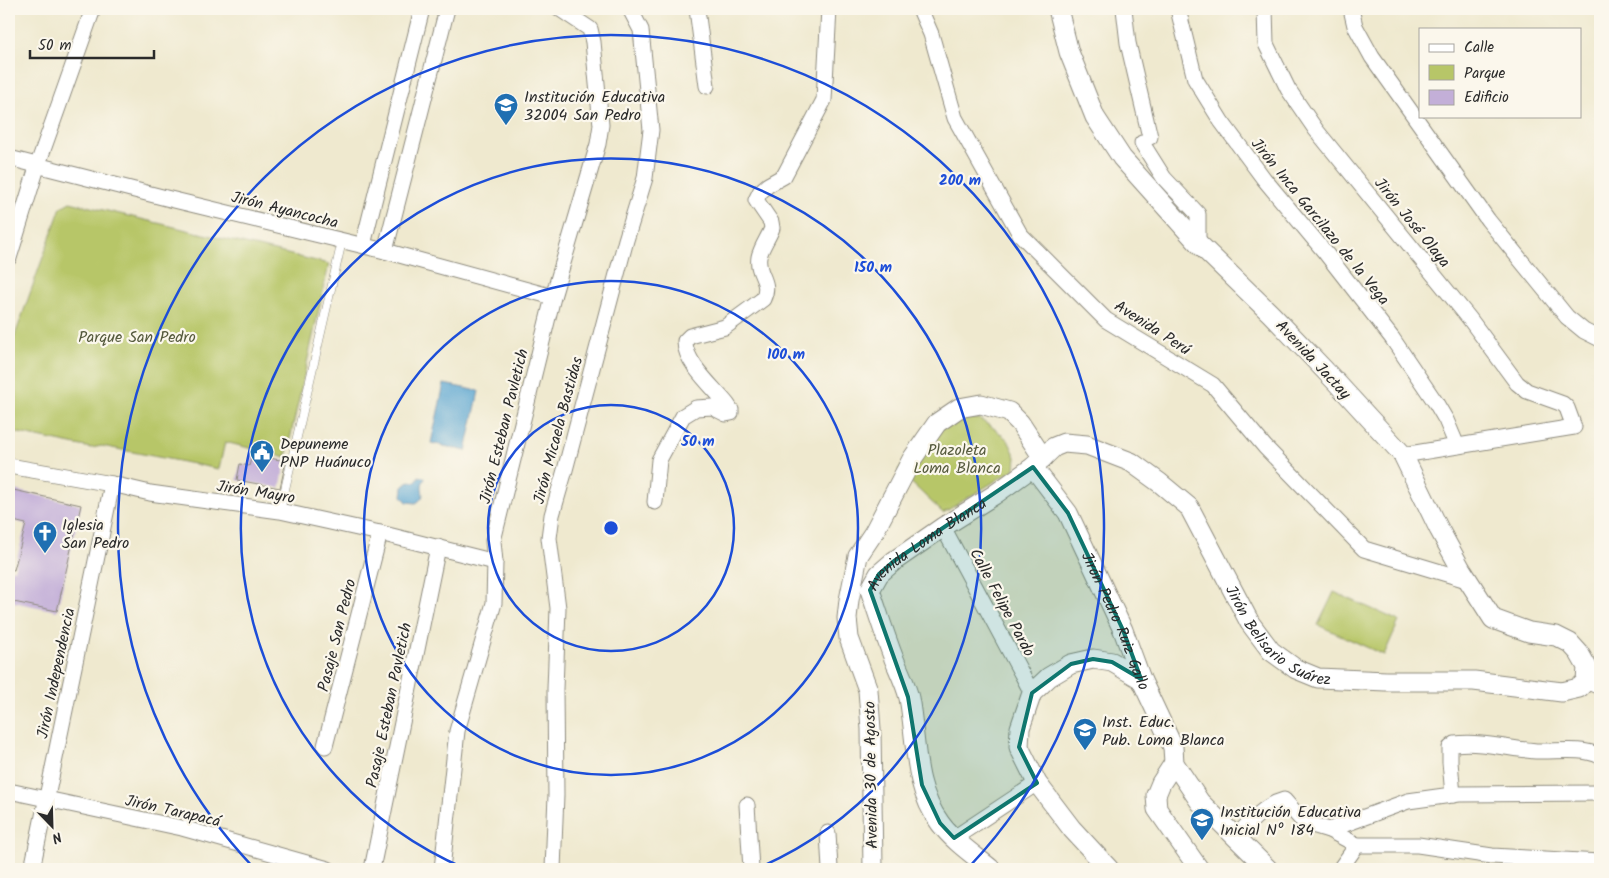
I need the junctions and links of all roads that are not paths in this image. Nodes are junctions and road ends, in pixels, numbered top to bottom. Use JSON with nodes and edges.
{"nodes":[{"id":1,"x":93,"y":9,"type":"edge"},
{"id":2,"x":422,"y":9,"type":"edge"},
{"id":3,"x":447,"y":9,"type":"edge"},
{"id":4,"x":560,"y":9,"type":"edge"},
{"id":5,"x":630,"y":9,"type":"edge"},
{"id":6,"x":697,"y":9,"type":"edge"},
{"id":7,"x":829,"y":9,"type":"edge"},
{"id":8,"x":920,"y":9,"type":"edge"},
{"id":9,"x":1058,"y":9,"type":"edge"},
{"id":10,"x":1124,"y":9,"type":"edge"},
{"id":11,"x":1178,"y":9,"type":"edge"},
{"id":12,"x":1265,"y":9,"type":"edge"},
{"id":13,"x":1351,"y":9,"type":"edge"},
{"id":14,"x":707,"y":86,"type":"dead end"},
{"id":15,"x":9,"y":158,"type":"edge"},
{"id":16,"x":38,"y":164,"type":"junction"},
{"id":17,"x":342,"y":241,"type":"junction"},
{"id":18,"x":1198,"y":242,"type":"junction"},
{"id":19,"x":363,"y":245,"type":"junction"},
{"id":20,"x":385,"y":251,"type":"junction"},
{"id":21,"x":9,"y":258,"type":"edge"},
{"id":22,"x":553,"y":298,"type":"junction"},
{"id":23,"x":1600,"y":339,"type":"edge"},
{"id":24,"x":1457,"y":446,"type":"junction"},
{"id":25,"x":1403,"y":455,"type":"junction"},
{"id":26,"x":1038,"y":462,"type":"junction"},
{"id":27,"x":9,"y":466,"type":"edge"},
{"id":28,"x":112,"y":484,"type":"junction"},
{"id":29,"x":655,"y":502,"type":"dead end"},
{"id":30,"x":280,"y":511,"type":"junction"},
{"id":31,"x":943,"y":527,"type":"junction"},
{"id":32,"x":380,"y":533,"type":"junction"},
{"id":33,"x":438,"y":547,"type":"junction"},
{"id":34,"x":495,"y":562,"type":"junction"},
{"id":35,"x":1468,"y":580,"type":"junction"},
{"id":36,"x":1141,"y":679,"type":"junction"},
{"id":37,"x":1593,"y":684,"type":"edge"},
{"id":38,"x":1032,"y":693,"type":"junction"},
{"id":39,"x":325,"y":746,"type":"dead end"},
{"id":40,"x":1600,"y":756,"type":"edge"},
{"id":41,"x":1174,"y":763,"type":"junction"},
{"id":42,"x":1037,"y":783,"type":"junction"},
{"id":43,"x":9,"y":791,"type":"edge"},
{"id":44,"x":1600,"y":793,"type":"edge"},
{"id":45,"x":1453,"y":795,"type":"junction"},
{"id":46,"x":47,"y":800,"type":"junction"},
{"id":47,"x":746,"y":805,"type":"dead end"},
{"id":48,"x":1329,"y":830,"type":"junction"},
{"id":49,"x":828,"y":832,"type":"dead end"},
{"id":50,"x":1235,"y":837,"type":"junction"},
{"id":51,"x":954,"y":838,"type":"junction"},
{"id":52,"x":1357,"y":845,"type":"junction"},
{"id":53,"x":1600,"y":862,"type":"edge"},
{"id":54,"x":32,"y":869,"type":"edge"},
{"id":55,"x":328,"y":869,"type":"edge"},
{"id":56,"x":372,"y":869,"type":"edge"},
{"id":57,"x":442,"y":869,"type":"edge"},
{"id":58,"x":552,"y":869,"type":"edge"},
{"id":59,"x":752,"y":869,"type":"edge"},
{"id":60,"x":830,"y":869,"type":"edge"},
{"id":61,"x":873,"y":869,"type":"edge"},
{"id":62,"x":991,"y":869,"type":"edge"},
{"id":63,"x":1109,"y":869,"type":"edge"},
{"id":64,"x":1198,"y":869,"type":"edge"},
{"id":65,"x":1268,"y":869,"type":"edge"},
{"id":66,"x":1340,"y":869,"type":"edge"}],
"edges":[{"from":1,"to":16,"type":"street"},
{"from":2,"to":19,"type":"street"},
{"from":3,"to":20,"type":"street"},
{"from":4,"to":22,"type":"street","name":"Jirón Esteban Pavletich"},
{"from":5,"to":58,"type":"street","name":"Jirón Micaela Bastidas"},
{"from":6,"to":14,"type":"street"},
{"from":7,"to":29,"type":"street"},
{"from":8,"to":35,"type":"street","name":"Avenida Perú"},
{"from":9,"to":18,"type":"street","name":"Avenida Jactay"},
{"from":10,"to":18,"type":"street"},
{"from":11,"to":24,"type":"street","name":"Jirón Inca Garcilazo de la Vega"},
{"from":12,"to":24,"type":"street","name":"Jirón José Olaya"},
{"from":13,"to":23,"type":"street"},
{"from":15,"to":16,"type":"street","name":"Jirón Ayancocha"},
{"from":16,"to":17,"type":"street","name":"Jirón Ayancocha"},
{"from":16,"to":21,"type":"street"},
{"from":17,"to":19,"type":"street","name":"Jirón Ayancocha"},
{"from":17,"to":30,"type":"lane"},
{"from":18,"to":25,"type":"street","name":"Avenida Jactay"},
{"from":19,"to":20,"type":"street","name":"Jirón Ayancocha"},
{"from":20,"to":22,"type":"street","name":"Jirón Ayancocha"},
{"from":22,"to":34,"type":"street","name":"Jirón Esteban Pavletich"},
{"from":24,"to":25,"type":"street"},
{"from":25,"to":35,"type":"street","name":"Avenida Jactay"},
{"from":26,"to":31,"type":"street","name":"Avenida Loma Blanca"},
{"from":26,"to":36,"type":"street","name":"Jirón Pedro Ruiz Gallo"},
{"from":26,"to":37,"type":"street","name":"Jirón Belisario Suárez"},
{"from":26,"to":61,"type":"street","name":"Avenida 30 de Agosto"},
{"from":27,"to":28,"type":"street","name":"Jirón Mayro"},
{"from":28,"to":30,"type":"street","name":"Jirón Mayro"},
{"from":28,"to":46,"type":"street","name":"Jirón Independencia"},
{"from":30,"to":32,"type":"street","name":"Jirón Mayro"},
{"from":31,"to":38,"type":"street","name":"Calle Felipe Pardo"},
{"from":31,"to":51,"type":"street","name":"Avenida Loma Blanca"},
{"from":32,"to":33,"type":"street","name":"Jirón Mayro"},
{"from":32,"to":39,"type":"street","name":"Pasaje San Pedro"},
{"from":33,"to":34,"type":"street","name":"Jirón Mayro"},
{"from":33,"to":56,"type":"street","name":"Pasaje Esteban Pavletich"},
{"from":34,"to":57,"type":"street","name":"Jirón Esteban Pavletich"},
{"from":35,"to":37,"type":"street","name":"Avenida Jactay"},
{"from":36,"to":38,"type":"street"},
{"from":36,"to":41,"type":"street","name":"Jirón Pedro Ruiz Gallo"},
{"from":38,"to":42,"type":"street"},
{"from":40,"to":45,"type":"street"},
{"from":41,"to":50,"type":"street","name":"Jirón Pedro Ruiz Gallo"},
{"from":41,"to":64,"type":"street"},
{"from":42,"to":51,"type":"street"},
{"from":42,"to":63,"type":"street"},
{"from":43,"to":46,"type":"street","name":"Jirón Tarapacá"},
{"from":44,"to":45,"type":"street"},
{"from":45,"to":48,"type":"street"},
{"from":46,"to":54,"type":"street","name":"Jirón Independencia"},
{"from":46,"to":55,"type":"street","name":"Jirón Tarapacá"},
{"from":47,"to":59,"type":"street"},
{"from":48,"to":50,"type":"street"},
{"from":48,"to":52,"type":"street"},
{"from":49,"to":60,"type":"street"},
{"from":50,"to":65,"type":"street","name":"Jirón Pedro Ruiz Gallo"},
{"from":51,"to":62,"type":"street","name":"Avenida Loma Blanca"},
{"from":52,"to":53,"type":"street"},
{"from":52,"to":66,"type":"street"}]}
